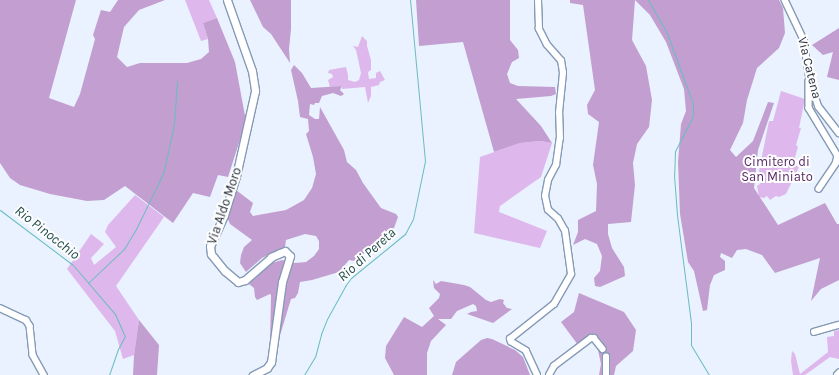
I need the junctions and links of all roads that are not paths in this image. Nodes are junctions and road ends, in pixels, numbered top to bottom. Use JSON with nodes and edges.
{"nodes":[{"id":1,"x":227,"y":0,"type":"edge"},
{"id":2,"x":538,"y":0,"type":"edge"},
{"id":3,"x":785,"y":0,"type":"edge"},
{"id":4,"x":809,"y":71,"type":"junction"},
{"id":5,"x":839,"y":134,"type":"edge"},
{"id":6,"x":819,"y":189,"type":"dead end"},
{"id":7,"x":0,"y":308,"type":"edge"},
{"id":8,"x":839,"y":325,"type":"edge"},
{"id":9,"x":814,"y":332,"type":"dead end"},
{"id":10,"x":603,"y":350,"type":"dead end"},
{"id":11,"x":606,"y":357,"type":"dead end"},
{"id":12,"x":839,"y":372,"type":"edge"},
{"id":13,"x":44,"y":375,"type":"edge"},
{"id":14,"x":253,"y":375,"type":"edge"},
{"id":15,"x":537,"y":375,"type":"edge"},
{"id":16,"x":549,"y":375,"type":"edge"},
{"id":17,"x":606,"y":375,"type":"edge"},
{"id":18,"x":837,"y":375,"type":"edge"}],
"edges":[{"from":1,"to":14,"type":"main road","name":"Via Aldo Moro"},
{"from":2,"to":15,"type":"street"},
{"from":3,"to":4,"type":"street","name":"Via Catena"},
{"from":4,"to":5,"type":"street","name":"Via Catena"},
{"from":4,"to":6,"type":"street"},
{"from":7,"to":13,"type":"street"},
{"from":8,"to":9,"type":"street"},
{"from":10,"to":16,"type":"street"},
{"from":11,"to":17,"type":"street"},
{"from":12,"to":18,"type":"street"}]}
